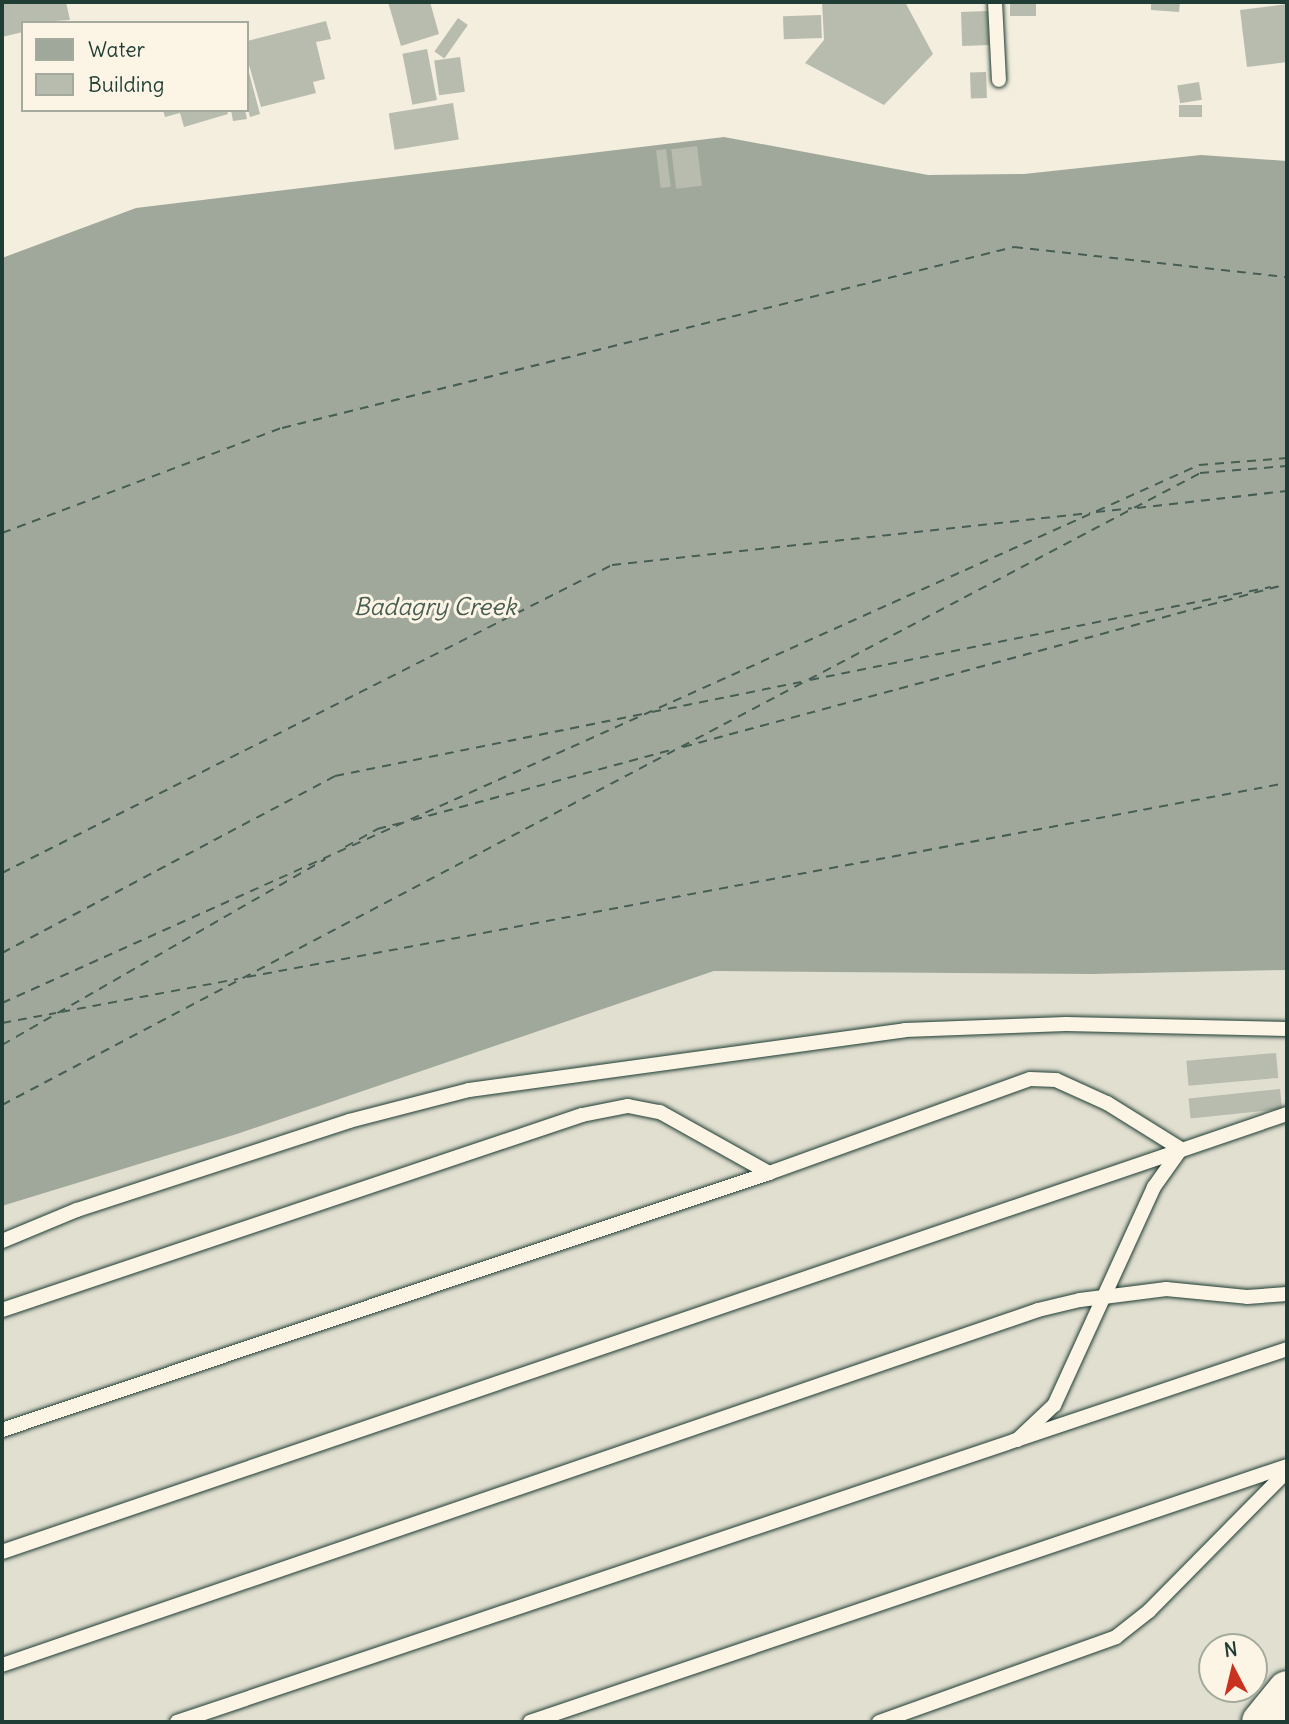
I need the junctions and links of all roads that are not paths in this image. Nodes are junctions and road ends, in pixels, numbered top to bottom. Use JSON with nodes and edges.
{"nodes":[{"id":1,"x":995,"y":2,"type":"edge"},
{"id":2,"x":999,"y":80,"type":"dead end"},
{"id":3,"x":1287,"y":1029,"type":"edge"},
{"id":4,"x":1287,"y":1114,"type":"edge"},
{"id":5,"x":1181,"y":1149,"type":"junction"},
{"id":6,"x":769,"y":1173,"type":"junction"},
{"id":7,"x":2,"y":1241,"type":"edge"},
{"id":8,"x":1287,"y":1294,"type":"edge"},
{"id":9,"x":1104,"y":1297,"type":"junction"},
{"id":10,"x":2,"y":1310,"type":"edge"},
{"id":11,"x":1287,"y":1349,"type":"edge"},
{"id":12,"x":2,"y":1430,"type":"edge"},
{"id":13,"x":1017,"y":1440,"type":"junction"},
{"id":14,"x":1287,"y":1468,"type":"edge"},
{"id":15,"x":2,"y":1552,"type":"edge"},
{"id":16,"x":2,"y":1665,"type":"edge"},
{"id":17,"x":1287,"y":1690,"type":"edge"},
{"id":18,"x":177,"y":1722,"type":"edge"},
{"id":19,"x":530,"y":1722,"type":"edge"},
{"id":20,"x":879,"y":1722,"type":"edge"},
{"id":21,"x":1261,"y":1722,"type":"edge"}],
"edges":[{"from":1,"to":2,"type":"lane"},
{"from":3,"to":7,"type":"lane"},
{"from":4,"to":5,"type":"lane"},
{"from":5,"to":6,"type":"lane"},
{"from":5,"to":9,"type":"lane"},
{"from":5,"to":15,"type":"lane"},
{"from":6,"to":10,"type":"lane"},
{"from":6,"to":12,"type":"lane"},
{"from":8,"to":9,"type":"lane"},
{"from":9,"to":13,"type":"lane"},
{"from":9,"to":16,"type":"lane"},
{"from":11,"to":13,"type":"lane"},
{"from":13,"to":18,"type":"lane"},
{"from":14,"to":19,"type":"lane"},
{"from":14,"to":20,"type":"lane"},
{"from":17,"to":21,"type":"highway"}]}
